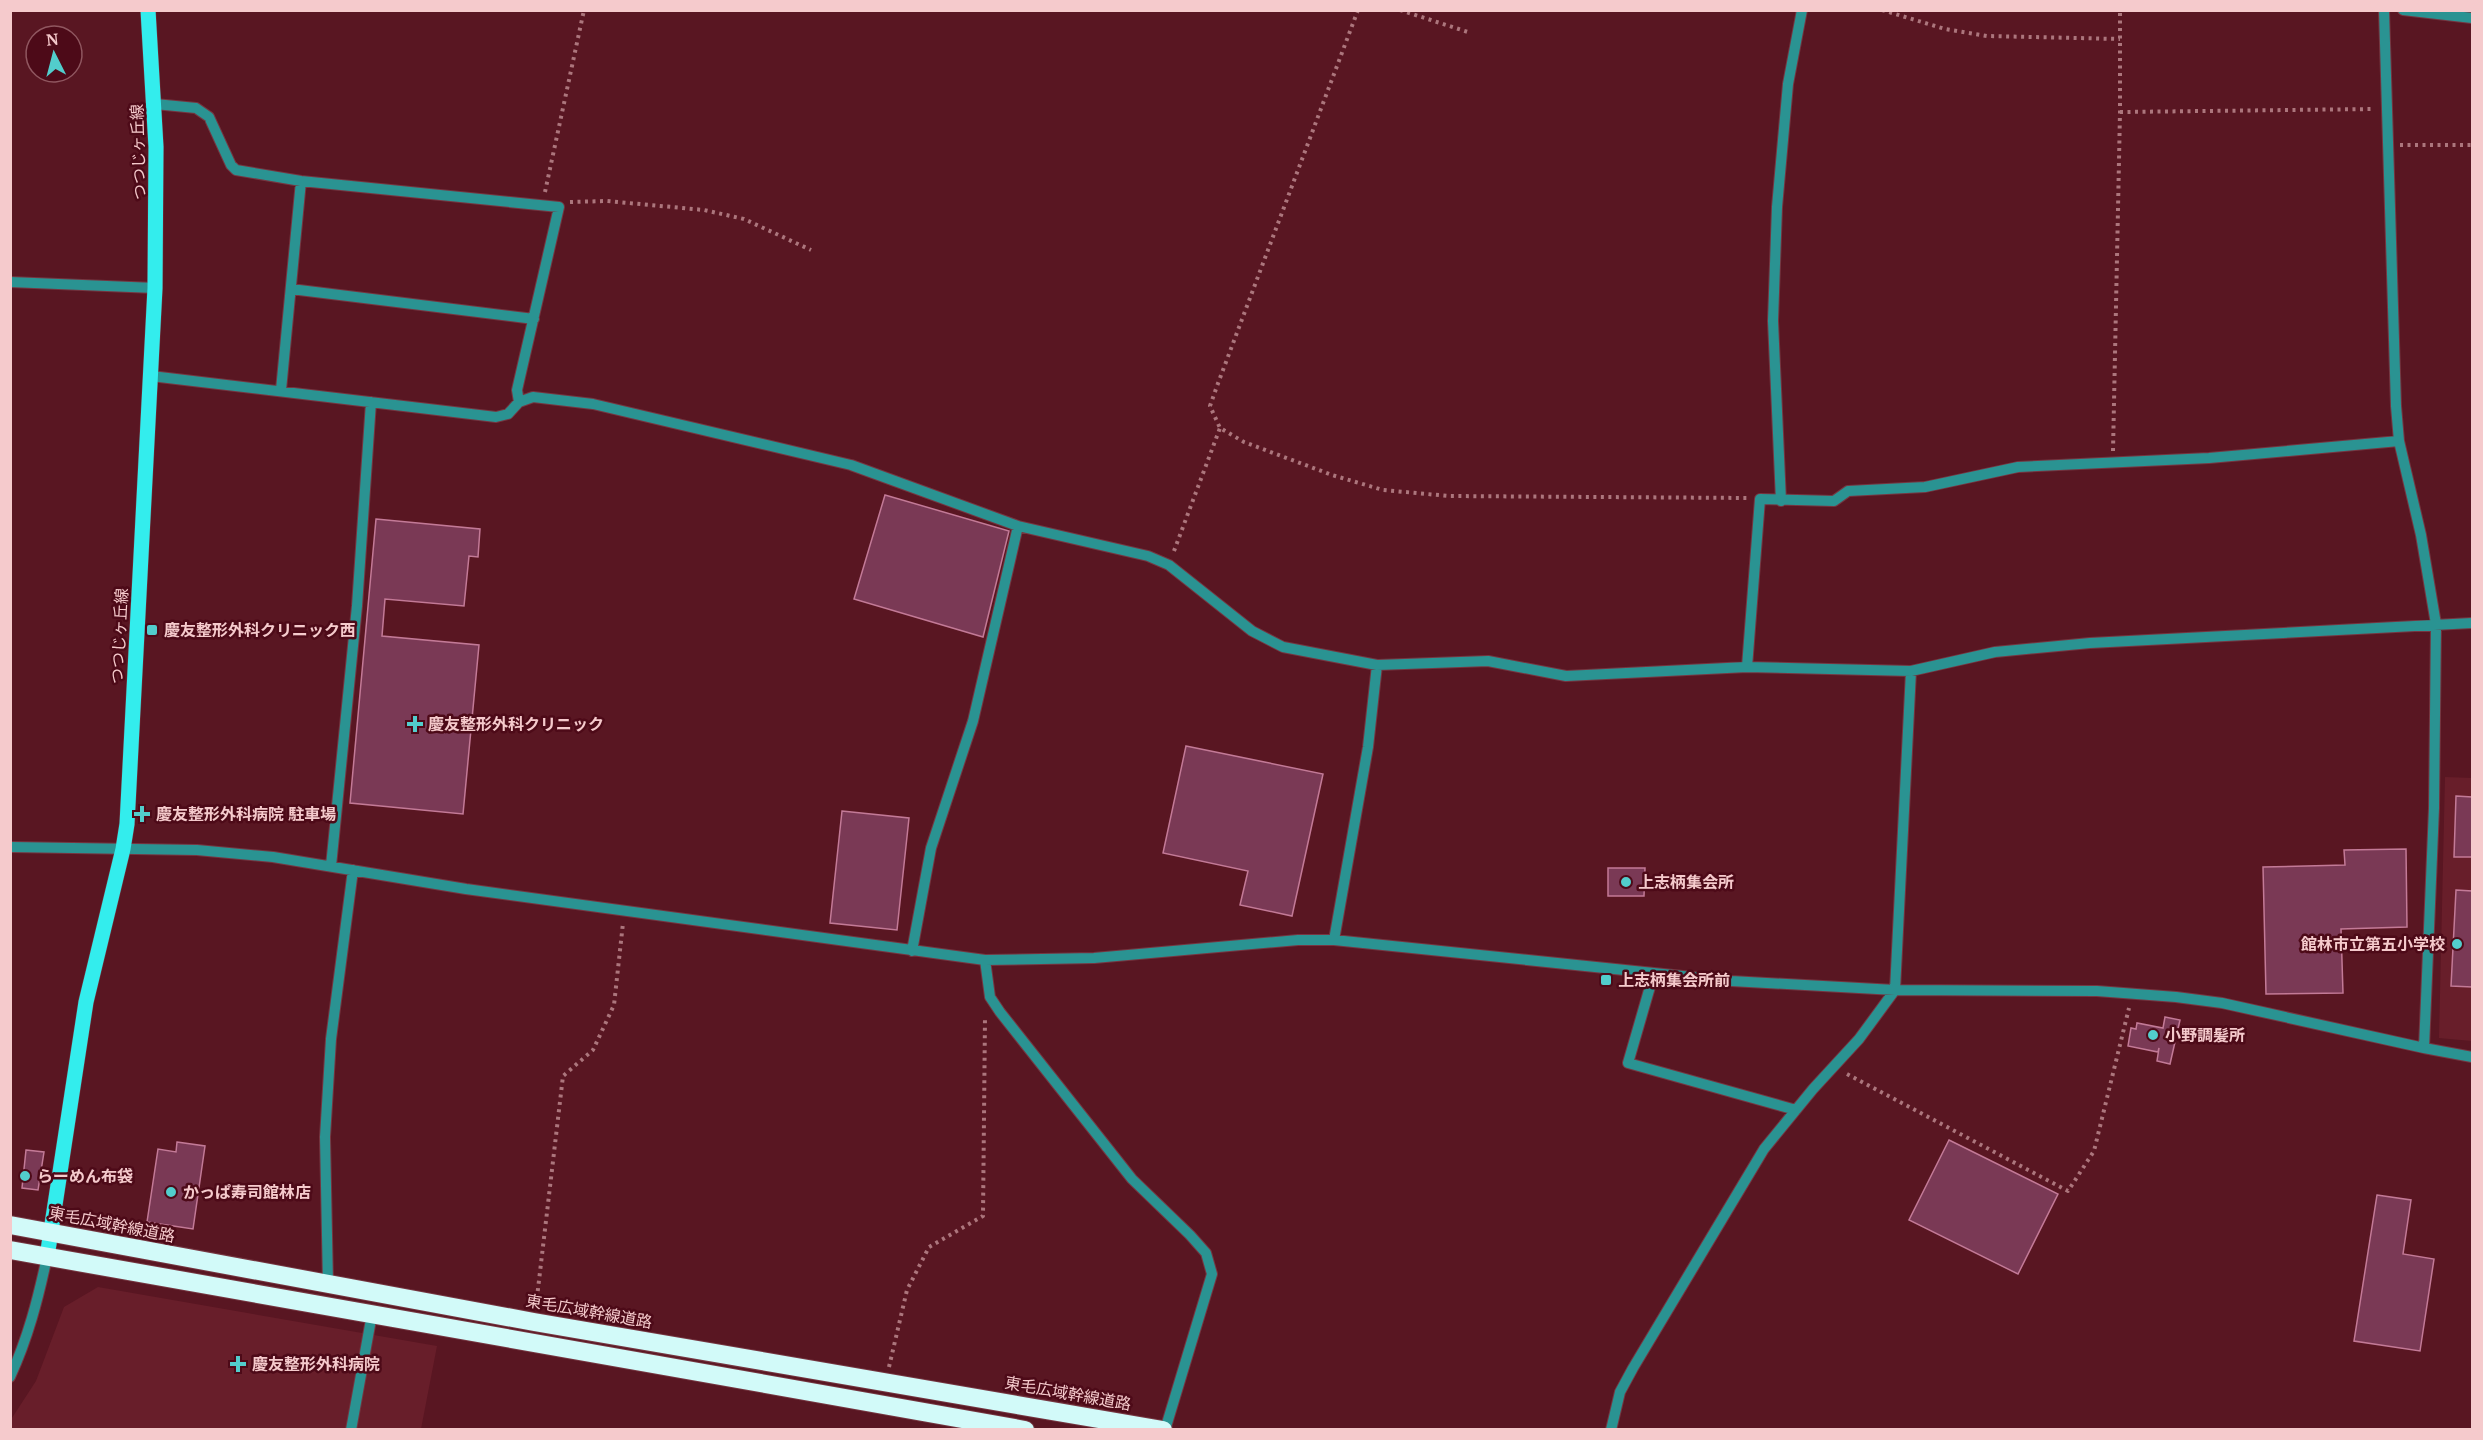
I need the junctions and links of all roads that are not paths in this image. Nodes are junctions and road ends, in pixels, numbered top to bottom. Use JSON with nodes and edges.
{"nodes":[{"id":1,"x":148,"y":10,"type":"edge"},
{"id":2,"x":1802,"y":10,"type":"edge"},
{"id":3,"x":2384,"y":10,"type":"edge"},
{"id":4,"x":2403,"y":10,"type":"edge"},
{"id":5,"x":2472,"y":18,"type":"edge"},
{"id":6,"x":155,"y":104,"type":"junction"},
{"id":7,"x":301,"y":181,"type":"junction"},
{"id":8,"x":10,"y":282,"type":"edge"},
{"id":9,"x":155,"y":288,"type":"junction"},
{"id":10,"x":291,"y":289,"type":"junction"},
{"id":11,"x":534,"y":319,"type":"junction"},
{"id":12,"x":151,"y":376,"type":"junction"},
{"id":13,"x":281,"y":390,"type":"junction"},
{"id":14,"x":370,"y":402,"type":"junction"},
{"id":15,"x":519,"y":402,"type":"junction"},
{"id":16,"x":2399,"y":441,"type":"junction"},
{"id":17,"x":1781,"y":501,"type":"junction"},
{"id":18,"x":1018,"y":526,"type":"junction"},
{"id":19,"x":2472,"y":623,"type":"edge"},
{"id":20,"x":2436,"y":624,"type":"junction"},
{"id":21,"x":1377,"y":665,"type":"junction"},
{"id":22,"x":1747,"y":667,"type":"junction"},
{"id":23,"x":1911,"y":671,"type":"junction"},
{"id":24,"x":10,"y":848,"type":"edge"},
{"id":25,"x":123,"y":849,"type":"junction"},
{"id":26,"x":331,"y":866,"type":"junction"},
{"id":27,"x":352,"y":870,"type":"junction"},
{"id":28,"x":1334,"y":940,"type":"junction"},
{"id":29,"x":912,"y":951,"type":"junction"},
{"id":30,"x":985,"y":960,"type":"junction"},
{"id":31,"x":1654,"y":973,"type":"junction"},
{"id":32,"x":1894,"y":990,"type":"junction"},
{"id":33,"x":2424,"y":1048,"type":"junction"},
{"id":34,"x":2472,"y":1057,"type":"edge"},
{"id":35,"x":1796,"y":1110,"type":"junction"},
{"id":36,"x":10,"y":1225,"type":"edge"},
{"id":37,"x":51,"y":1232,"type":"junction"},
{"id":38,"x":10,"y":1250,"type":"edge"},
{"id":39,"x":47,"y":1257,"type":"junction"},
{"id":40,"x":328,"y":1284,"type":"junction"},
{"id":41,"x":372,"y":1314,"type":"junction"},
{"id":42,"x":10,"y":1377,"type":"edge"},
{"id":43,"x":351,"y":1430,"type":"edge"},
{"id":44,"x":1024,"y":1430,"type":"edge"},
{"id":45,"x":1164,"y":1430,"type":"edge"},
{"id":46,"x":1611,"y":1430,"type":"edge"}],
"edges":[{"from":1,"to":6,"type":"main road","name":"つつじヶ丘線"},
{"from":2,"to":17,"type":"street"},
{"from":3,"to":16,"type":"street"},
{"from":4,"to":5,"type":"street"},
{"from":6,"to":7,"type":"street"},
{"from":6,"to":9,"type":"main road","name":"つつじヶ丘線"},
{"from":7,"to":10,"type":"street"},
{"from":7,"to":11,"type":"street"},
{"from":8,"to":9,"type":"street"},
{"from":9,"to":12,"type":"main road","name":"つつじヶ丘線"},
{"from":10,"to":11,"type":"street"},
{"from":10,"to":13,"type":"street"},
{"from":11,"to":15,"type":"street"},
{"from":12,"to":13,"type":"street"},
{"from":12,"to":25,"type":"main road","name":"つつじヶ丘線"},
{"from":13,"to":14,"type":"street"},
{"from":14,"to":15,"type":"street"},
{"from":14,"to":26,"type":"street"},
{"from":15,"to":18,"type":"street"},
{"from":16,"to":17,"type":"street"},
{"from":16,"to":20,"type":"street"},
{"from":17,"to":22,"type":"street"},
{"from":18,"to":21,"type":"street"},
{"from":18,"to":29,"type":"street"},
{"from":19,"to":20,"type":"street"},
{"from":20,"to":23,"type":"street"},
{"from":20,"to":33,"type":"street"},
{"from":21,"to":22,"type":"street"},
{"from":21,"to":28,"type":"street"},
{"from":22,"to":23,"type":"street"},
{"from":23,"to":32,"type":"street"},
{"from":24,"to":25,"type":"street"},
{"from":25,"to":26,"type":"street"},
{"from":25,"to":37,"type":"main road","name":"つつじヶ丘線"},
{"from":26,"to":27,"type":"street"},
{"from":27,"to":29,"type":"street"},
{"from":27,"to":40,"type":"street"},
{"from":28,"to":30,"type":"street"},
{"from":28,"to":31,"type":"street"},
{"from":29,"to":30,"type":"street"},
{"from":30,"to":45,"type":"street"},
{"from":31,"to":32,"type":"street"},
{"from":31,"to":35,"type":"street"},
{"from":32,"to":33,"type":"street"},
{"from":32,"to":35,"type":"street"},
{"from":33,"to":34,"type":"street"},
{"from":35,"to":46,"type":"street"},
{"from":36,"to":37,"type":"highway","name":"東毛広域幹線道路"},
{"from":37,"to":39,"type":"main road","name":"つつじヶ丘線"},
{"from":37,"to":40,"type":"highway","name":"東毛広域幹線道路"},
{"from":38,"to":39,"type":"highway"},
{"from":39,"to":41,"type":"highway"},
{"from":39,"to":42,"type":"street"},
{"from":40,"to":45,"type":"highway","name":"東毛広域幹線道路"},
{"from":41,"to":43,"type":"street"},
{"from":41,"to":44,"type":"highway"}]}
